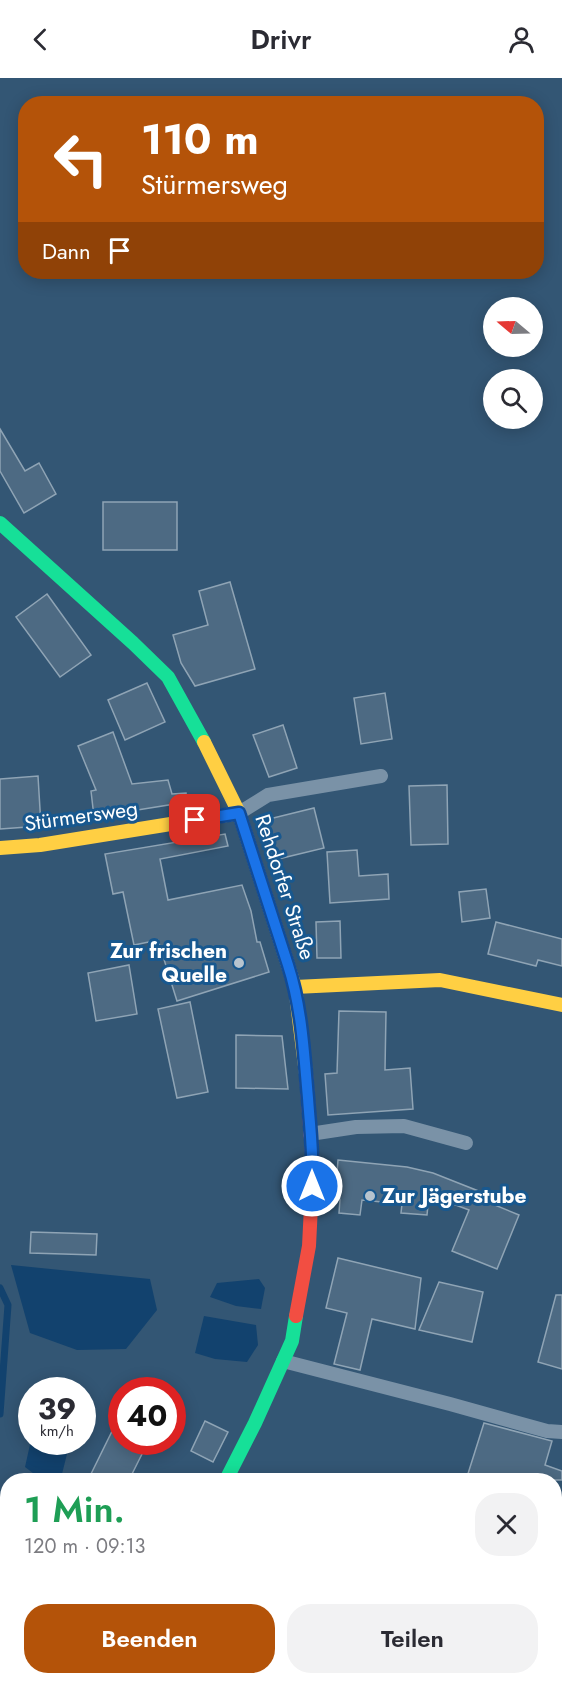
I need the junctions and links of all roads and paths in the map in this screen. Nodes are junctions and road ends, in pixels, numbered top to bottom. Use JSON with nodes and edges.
{"nodes":[{"id":1,"x":0,"y":524,"type":"edge"},
{"id":2,"x":381,"y":776,"type":"dead end"},
{"id":3,"x":239,"y":813,"type":"junction"},
{"id":4,"x":0,"y":848,"type":"edge"},
{"id":5,"x":295,"y":987,"type":"junction"},
{"id":6,"x":562,"y":1005,"type":"edge"},
{"id":7,"x":310,"y":1134,"type":"junction"},
{"id":8,"x":466,"y":1143,"type":"dead end"},
{"id":9,"x":283,"y":1361,"type":"junction"},
{"id":10,"x":562,"y":1432,"type":"edge"},
{"id":11,"x":230,"y":1473,"type":"edge"}],
"edges":[{"from":1,"to":3,"type":"street","name":"Rehdorfer Straße"},
{"from":2,"to":3,"type":"lane"},
{"from":3,"to":4,"type":"street","name":"Stürmersweg"},
{"from":3,"to":5,"type":"street","name":"Rehdorfer Straße"},
{"from":5,"to":6,"type":"street"},
{"from":5,"to":7,"type":"street","name":"Rehdorfer Straße"},
{"from":7,"to":8,"type":"lane"},
{"from":7,"to":9,"type":"street","name":"Rehdorfer Straße"},
{"from":9,"to":10,"type":"lane"},
{"from":9,"to":11,"type":"street","name":"Rehdorfer Straße"}]}
